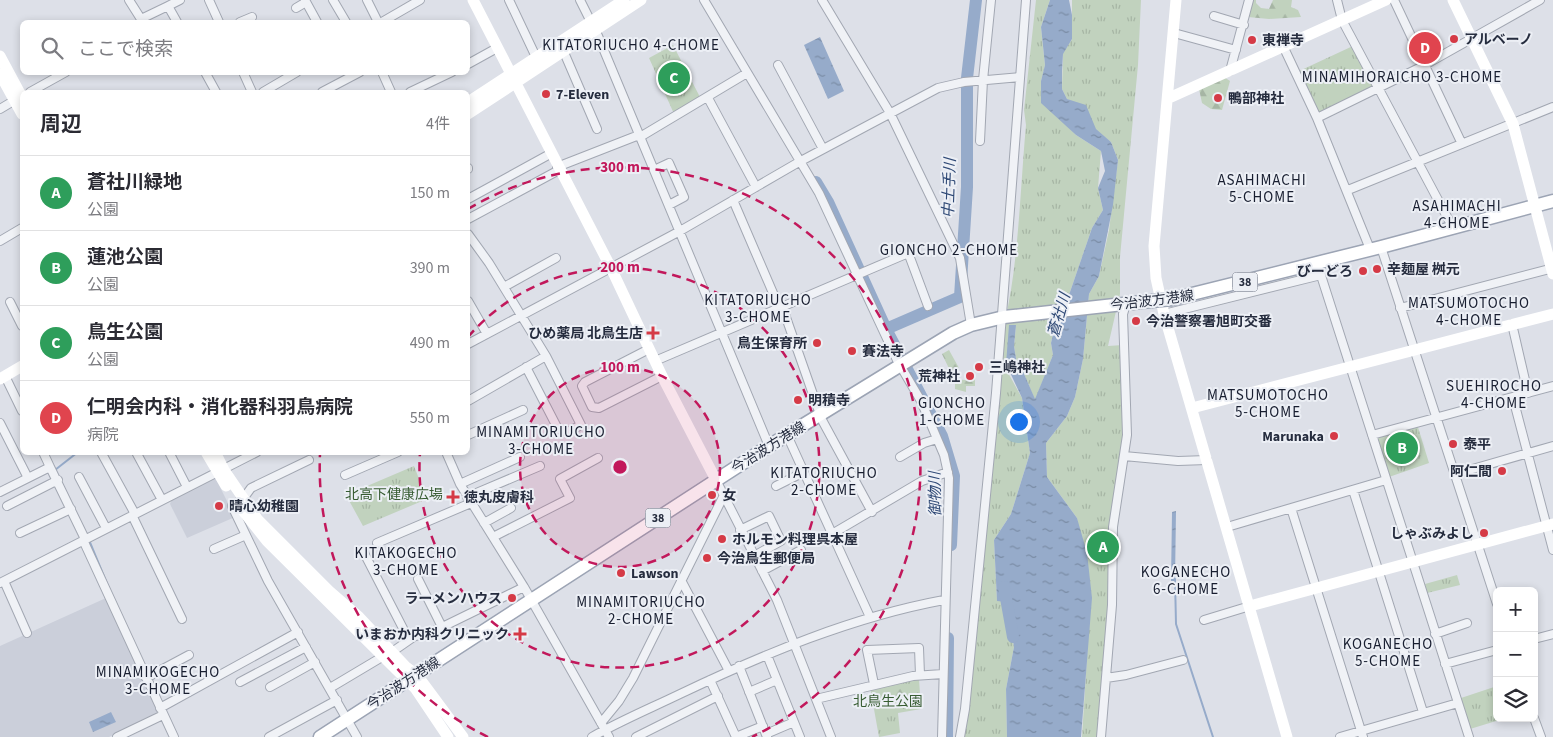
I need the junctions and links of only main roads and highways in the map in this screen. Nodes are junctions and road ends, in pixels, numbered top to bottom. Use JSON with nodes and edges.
{"nodes":[{"id":1,"x":1553,"y":201,"type":"edge"},
{"id":2,"x":326,"y":736,"type":"edge"}],
"edges":[{"from":1,"to":2,"type":"main road","name":"今治波方港線","number":"38","bridge":true}]}
